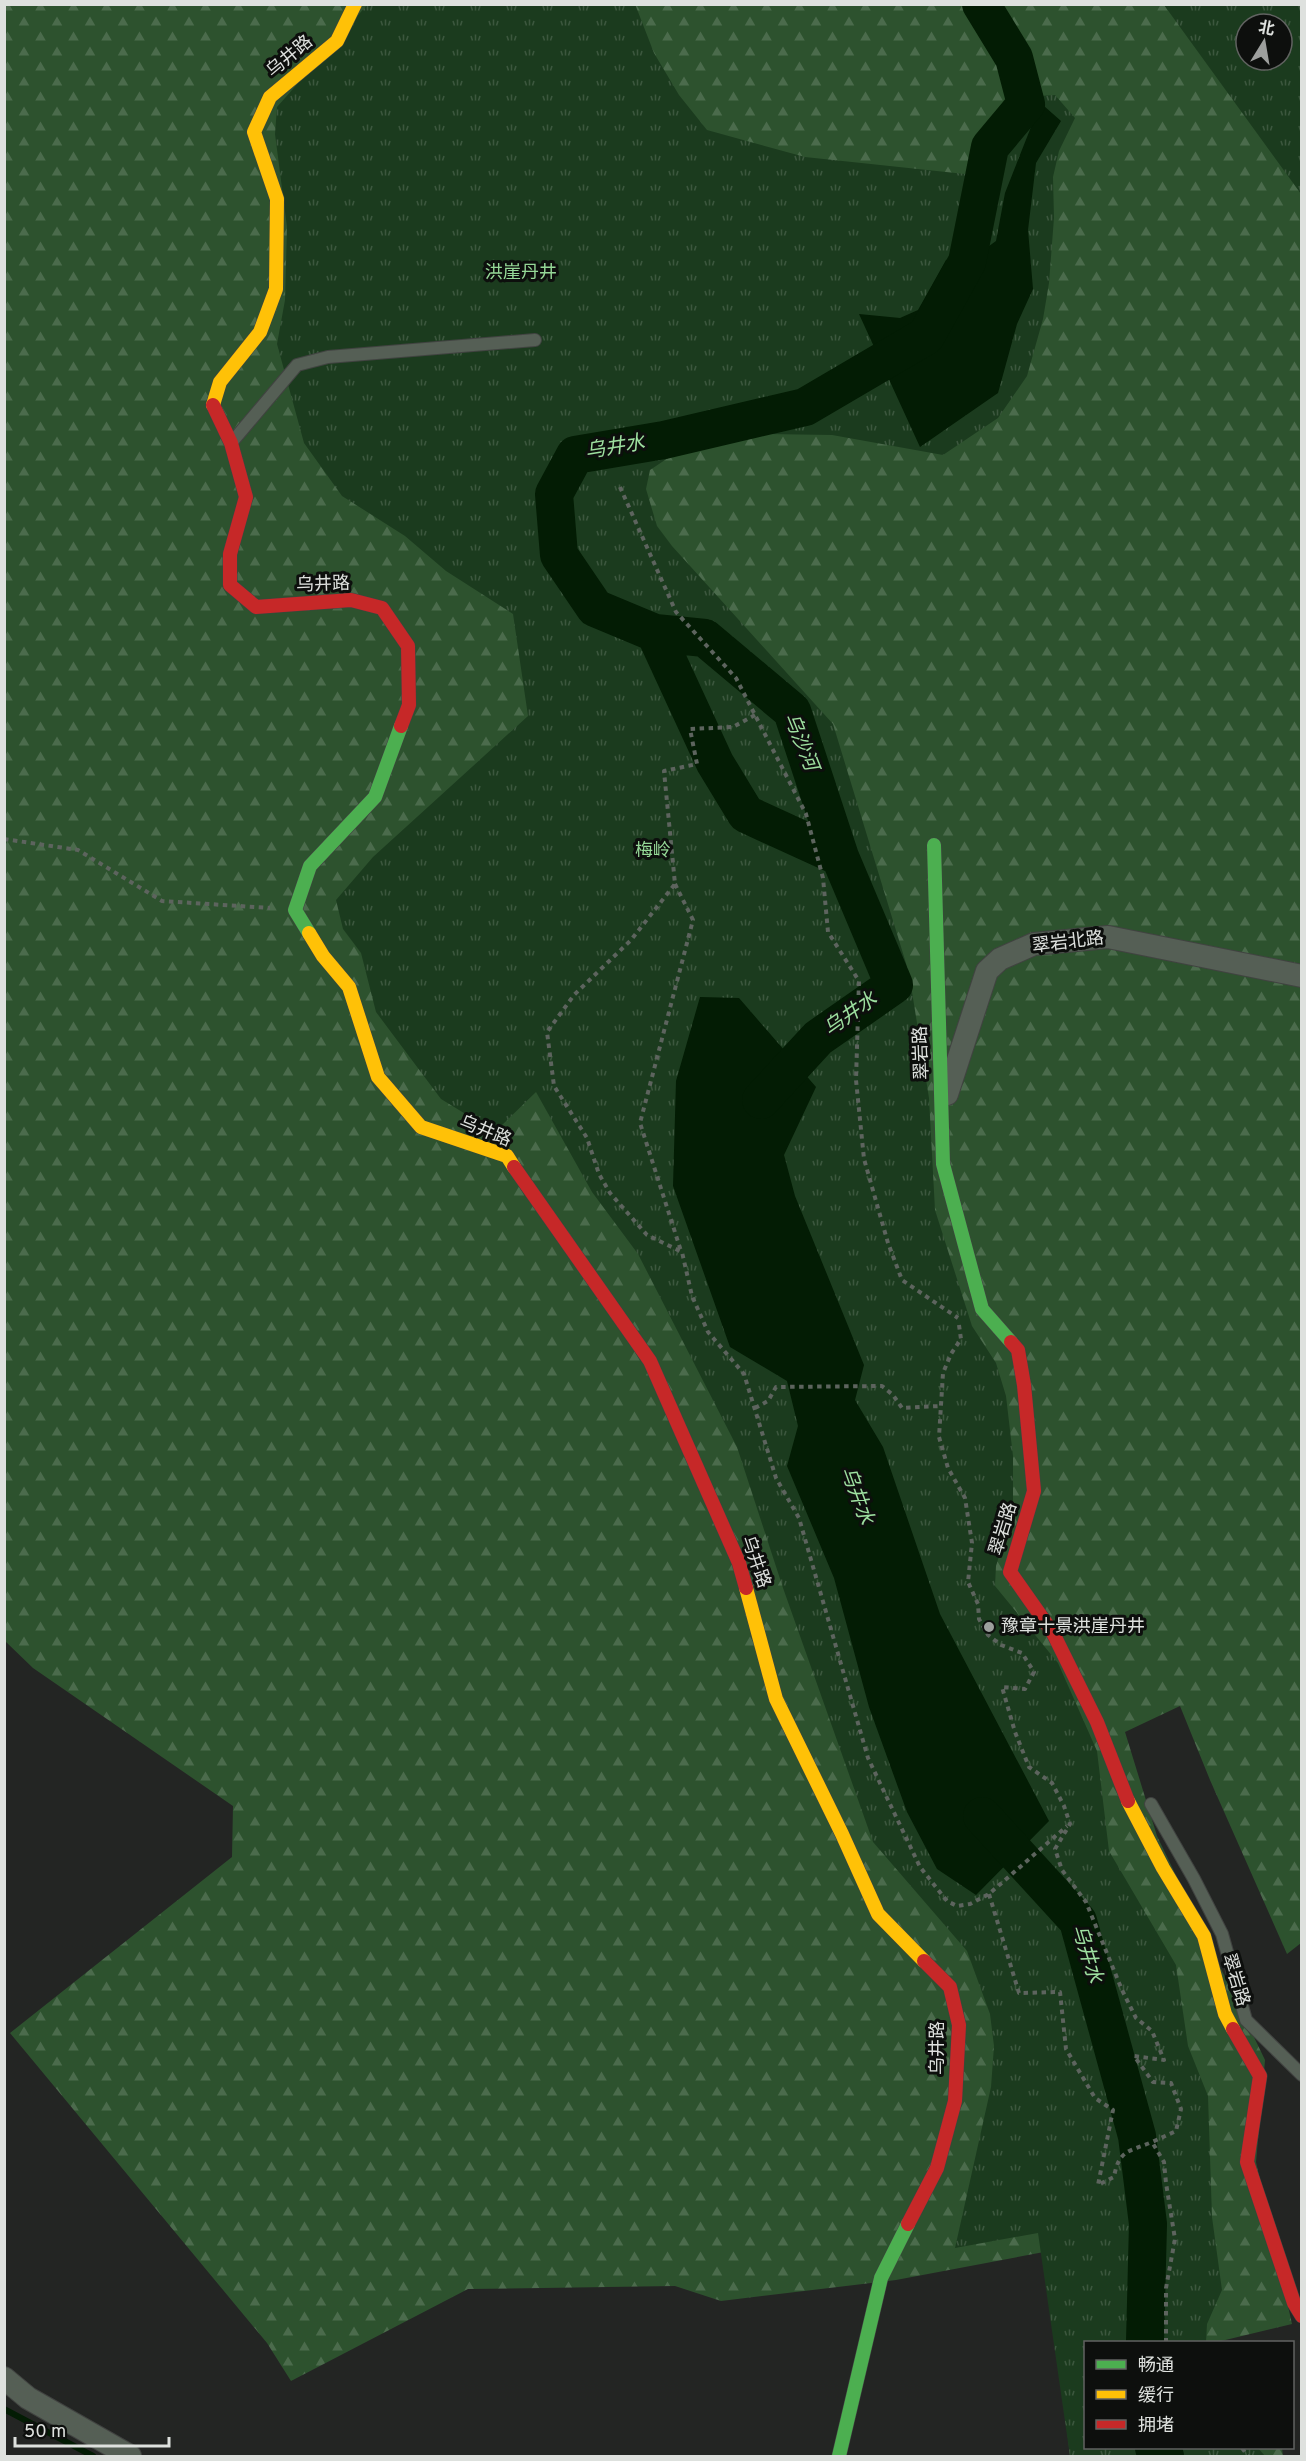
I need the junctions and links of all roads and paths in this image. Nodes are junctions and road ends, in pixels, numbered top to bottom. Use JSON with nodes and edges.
{"nodes":[{"id":1,"x":355,"y":4,"type":"edge"},
{"id":2,"x":535,"y":340,"type":"dead end"},
{"id":3,"x":231,"y":443,"type":"junction"},
{"id":4,"x":620,"y":488,"type":"dead end"},
{"id":5,"x":755,"y":715,"type":"junction"},
{"id":6,"x":4,"y":839,"type":"edge"},
{"id":7,"x":934,"y":844,"type":"dead end"},
{"id":8,"x":675,"y":884,"type":"junction"},
{"id":9,"x":294,"y":910,"type":"junction"},
{"id":10,"x":1302,"y":976,"type":"edge"},
{"id":11,"x":941,"y":1113,"type":"junction"},
{"id":12,"x":681,"y":1252,"type":"junction"},
{"id":13,"x":940,"y":1406,"type":"junction"},
{"id":14,"x":755,"y":1408,"type":"junction"},
{"id":15,"x":1150,"y":1804,"type":"dead end"},
{"id":16,"x":1070,"y":1824,"type":"junction"},
{"id":17,"x":989,"y":1894,"type":"junction"},
{"id":18,"x":1302,"y":2075,"type":"edge"},
{"id":19,"x":1151,"y":2142,"type":"junction"},
{"id":20,"x":1302,"y":2316,"type":"edge"},
{"id":21,"x":1166,"y":2341,"type":"edge"},
{"id":22,"x":4,"y":2378,"type":"edge"},
{"id":23,"x":130,"y":2457,"type":"edge"},
{"id":24,"x":839,"y":2457,"type":"edge"}],
"edges":[{"from":1,"to":3,"type":"street","name":"乌井路"},
{"from":2,"to":3,"type":"lane"},
{"from":3,"to":9,"type":"street","name":"乌井路"},
{"from":4,"to":5,"type":"path"},
{"from":5,"to":8,"type":"path"},
{"from":5,"to":13,"type":"path"},
{"from":6,"to":9,"type":"path"},
{"from":7,"to":11,"type":"street","name":"翠岩路"},
{"from":8,"to":12,"type":"path"},
{"from":8,"to":12,"type":"path"},
{"from":9,"to":24,"type":"street","name":"乌井路"},
{"from":10,"to":11,"type":"street","name":"翠岩北路"},
{"from":11,"to":20,"type":"street","name":"翠岩路"},
{"from":12,"to":14,"type":"path"},
{"from":13,"to":14,"type":"path"},
{"from":13,"to":16,"type":"path"},
{"from":14,"to":17,"type":"path"},
{"from":15,"to":18,"type":"lane"},
{"from":16,"to":17,"type":"path"},
{"from":16,"to":19,"type":"path"},
{"from":17,"to":19,"type":"path"},
{"from":19,"to":21,"type":"path"},
{"from":22,"to":23,"type":"street"}]}
